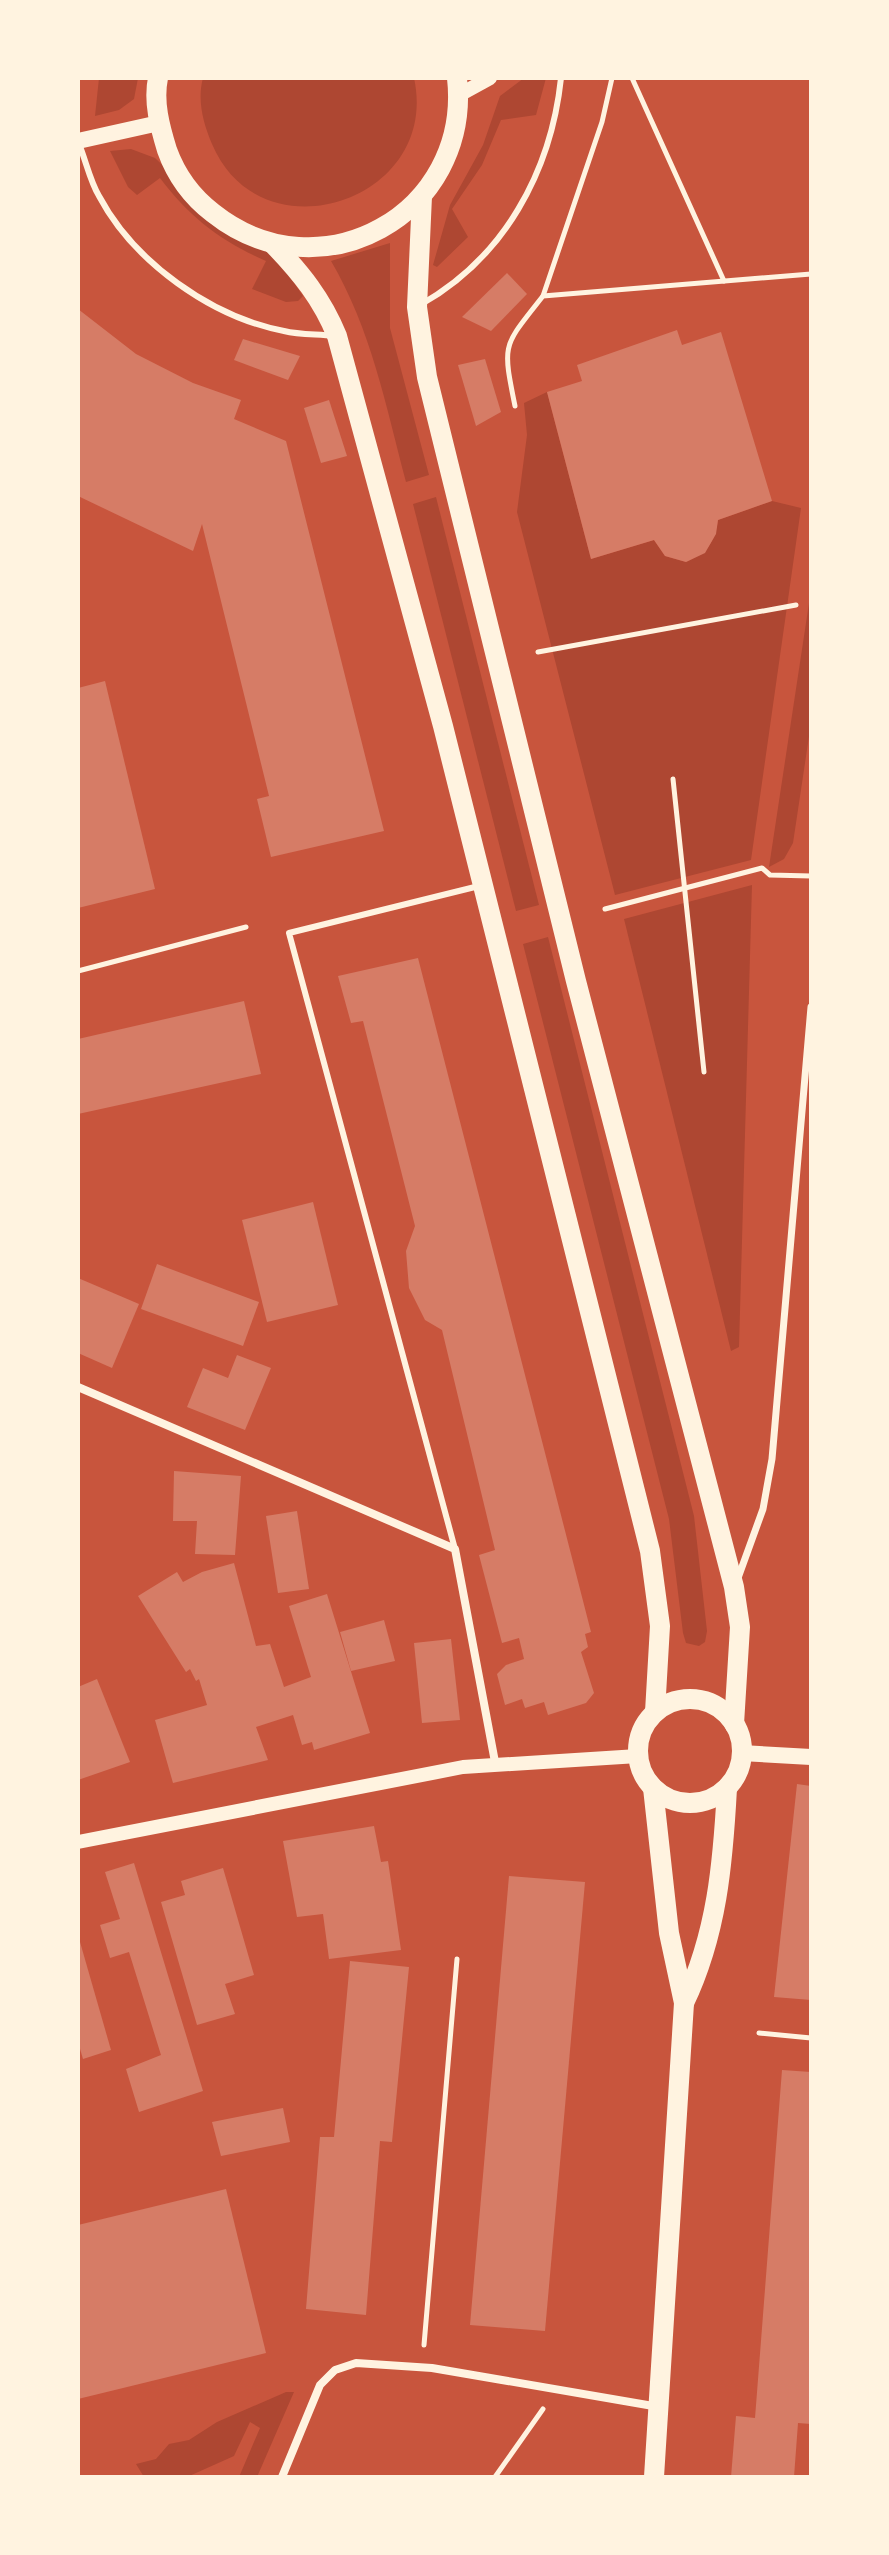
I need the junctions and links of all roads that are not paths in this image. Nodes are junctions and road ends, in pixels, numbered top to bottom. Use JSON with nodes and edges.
{"nodes":[{"id":1,"x":158,"y":78,"type":"edge"},
{"id":2,"x":490,"y":78,"type":"edge"},
{"id":3,"x":561,"y":78,"type":"edge"},
{"id":4,"x":458,"y":86,"type":"edge"},
{"id":5,"x":159,"y":123,"type":"junction"},
{"id":6,"x":78,"y":141,"type":"edge"},
{"id":7,"x":422,"y":196,"type":"junction"},
{"id":8,"x":273,"y":244,"type":"junction"},
{"id":9,"x":417,"y":307,"type":"junction"},
{"id":10,"x":337,"y":336,"type":"junction"},
{"id":11,"x":483,"y":886,"type":"junction"},
{"id":12,"x":811,"y":1009,"type":"edge"},
{"id":13,"x":78,"y":1387,"type":"edge"},
{"id":14,"x":455,"y":1549,"type":"junction"},
{"id":15,"x":734,"y":1587,"type":"junction"},
{"id":16,"x":655,"y":1712,"type":"junction"},
{"id":17,"x":734,"y":1724,"type":"junction"},
{"id":18,"x":741,"y":1753,"type":"junction"},
{"id":19,"x":638,"y":1756,"type":"junction"},
{"id":20,"x":811,"y":1757,"type":"edge"},
{"id":21,"x":495,"y":1762,"type":"junction"},
{"id":22,"x":653,"y":1788,"type":"junction"},
{"id":23,"x":727,"y":1788,"type":"junction"},
{"id":24,"x":78,"y":1842,"type":"edge"},
{"id":25,"x":684,"y":2003,"type":"junction"},
{"id":26,"x":660,"y":2407,"type":"junction"},
{"id":27,"x":282,"y":2477,"type":"edge"},
{"id":28,"x":654,"y":2477,"type":"edge"}],
"edges":[{"from":1,"to":5,"type":"main road"},
{"from":2,"to":4,"type":"street"},
{"from":3,"to":9,"type":"lane"},
{"from":4,"to":7,"type":"main road"},
{"from":5,"to":6,"type":"main road"},
{"from":5,"to":8,"type":"main road"},
{"from":6,"to":10,"type":"lane"},
{"from":7,"to":8,"type":"main road"},
{"from":7,"to":9,"type":"main road"},
{"from":8,"to":10,"type":"main road"},
{"from":9,"to":15,"type":"main road"},
{"from":10,"to":11,"type":"main road"},
{"from":11,"to":14,"type":"lane"},
{"from":11,"to":16,"type":"main road"},
{"from":12,"to":15,"type":"street"},
{"from":13,"to":14,"type":"street"},
{"from":14,"to":21,"type":"street"},
{"from":15,"to":17,"type":"main road"},
{"from":16,"to":17,"type":"main road"},
{"from":16,"to":19,"type":"main road"},
{"from":17,"to":18,"type":"main road"},
{"from":18,"to":20,"type":"main road"},
{"from":18,"to":23,"type":"main road"},
{"from":19,"to":21,"type":"street"},
{"from":19,"to":22,"type":"main road"},
{"from":21,"to":24,"type":"street"},
{"from":22,"to":23,"type":"main road"},
{"from":22,"to":25,"type":"main road"},
{"from":23,"to":25,"type":"main road"},
{"from":25,"to":26,"type":"main road"},
{"from":26,"to":27,"type":"street"},
{"from":26,"to":28,"type":"main road"}]}
